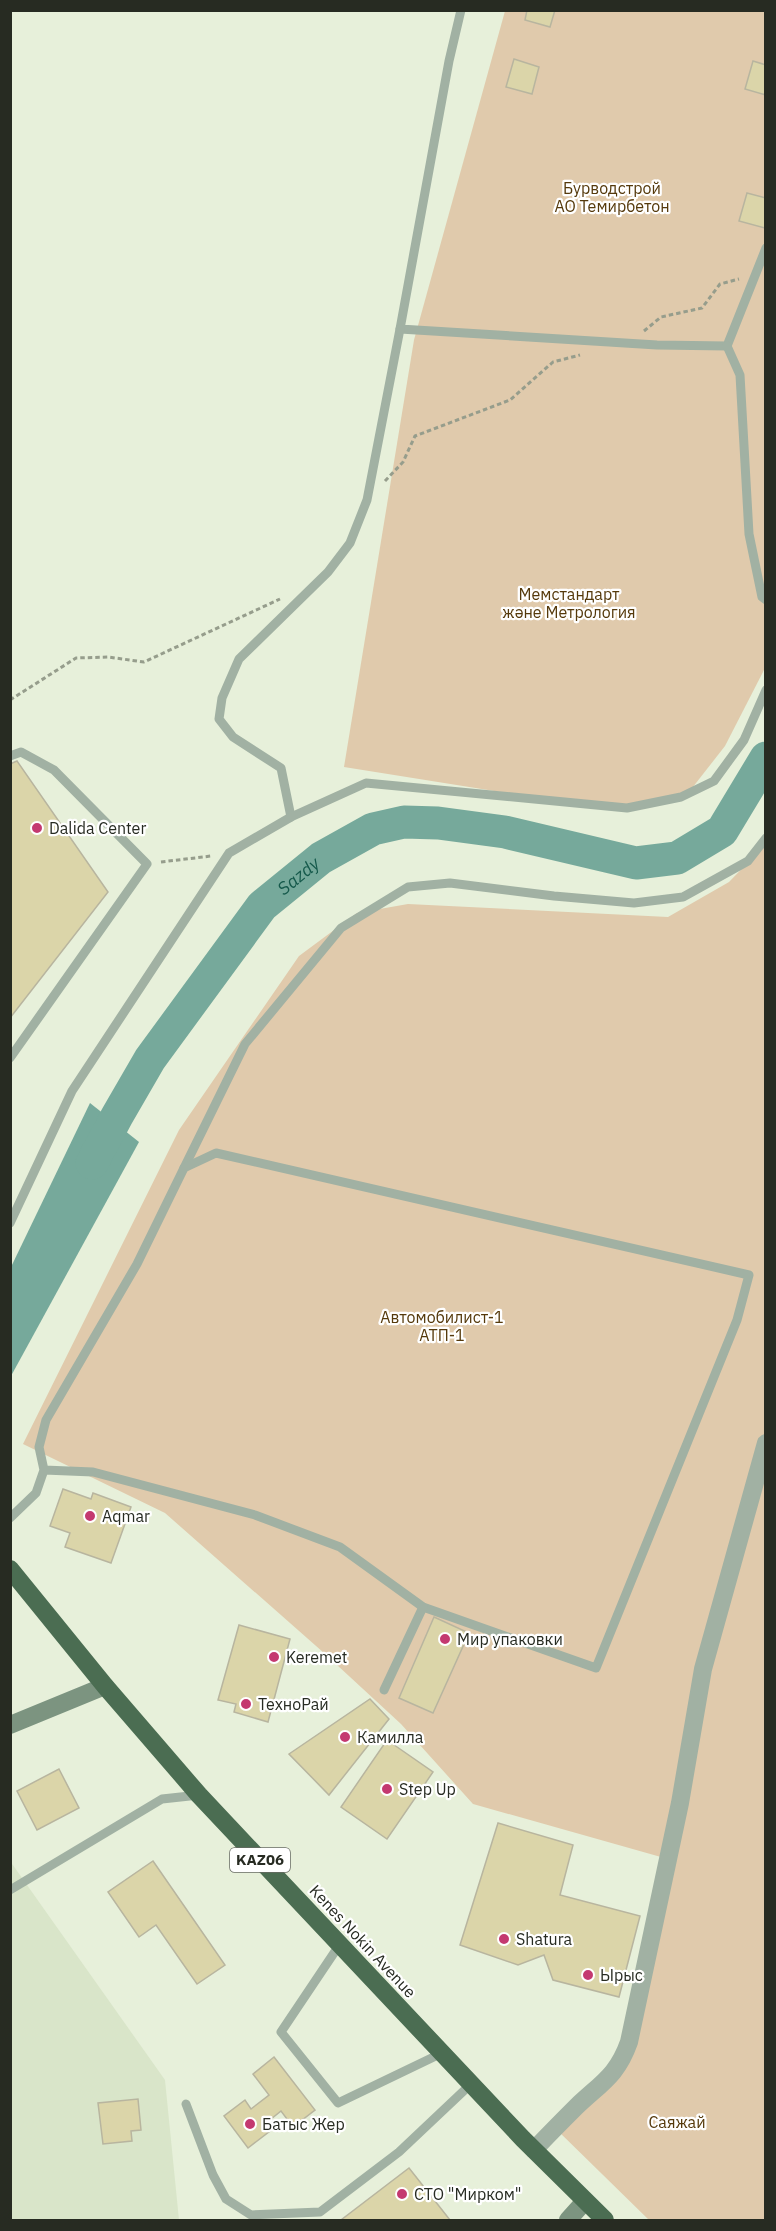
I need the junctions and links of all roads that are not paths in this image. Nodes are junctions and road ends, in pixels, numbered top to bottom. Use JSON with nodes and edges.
{"nodes":[{"id":1,"x":460,"y":10,"type":"edge"},
{"id":2,"x":765,"y":248,"type":"edge"},
{"id":3,"x":400,"y":329,"type":"junction"},
{"id":4,"x":727,"y":346,"type":"junction"},
{"id":5,"x":765,"y":600,"type":"edge"},
{"id":6,"x":765,"y":690,"type":"edge"},
{"id":7,"x":10,"y":756,"type":"edge"},
{"id":8,"x":291,"y":817,"type":"junction"},
{"id":9,"x":765,"y":838,"type":"edge"},
{"id":10,"x":10,"y":1058,"type":"edge"},
{"id":11,"x":184,"y":1168,"type":"junction"},
{"id":12,"x":10,"y":1223,"type":"edge"},
{"id":13,"x":765,"y":1443,"type":"edge"},
{"id":14,"x":44,"y":1470,"type":"junction"},
{"id":15,"x":10,"y":1518,"type":"edge"},
{"id":16,"x":10,"y":1569,"type":"edge"},
{"id":17,"x":423,"y":1608,"type":"junction"},
{"id":18,"x":105,"y":1686,"type":"junction"},
{"id":19,"x":384,"y":1690,"type":"dead end"},
{"id":20,"x":10,"y":1725,"type":"edge"},
{"id":21,"x":199,"y":1795,"type":"junction"},
{"id":22,"x":10,"y":1890,"type":"edge"},
{"id":23,"x":339,"y":1944,"type":"junction"},
{"id":24,"x":442,"y":2053,"type":"junction"},
{"id":25,"x":471,"y":2084,"type":"junction"},
{"id":26,"x":186,"y":2104,"type":"dead end"},
{"id":27,"x":528,"y":2145,"type":"junction"},
{"id":28,"x":585,"y":2201,"type":"junction"},
{"id":29,"x":568,"y":2220,"type":"edge"},
{"id":30,"x":605,"y":2220,"type":"edge"}],
"edges":[{"from":1,"to":3,"type":"lane"},
{"from":2,"to":4,"type":"lane"},
{"from":3,"to":4,"type":"lane"},
{"from":3,"to":8,"type":"lane"},
{"from":4,"to":5,"type":"lane"},
{"from":6,"to":8,"type":"lane"},
{"from":7,"to":10,"type":"lane"},
{"from":8,"to":12,"type":"lane"},
{"from":9,"to":11,"type":"lane"},
{"from":11,"to":14,"type":"lane"},
{"from":11,"to":17,"type":"lane"},
{"from":13,"to":27,"type":"street"},
{"from":14,"to":15,"type":"lane"},
{"from":14,"to":17,"type":"lane"},
{"from":16,"to":18,"type":"highway","name":"Kenes Nokin Avenue","number":"KАZ06"},
{"from":17,"to":19,"type":"lane"},
{"from":18,"to":20,"type":"main road"},
{"from":18,"to":21,"type":"highway","name":"Kenes Nokin Avenue","number":"KАZ06"},
{"from":21,"to":22,"type":"lane"},
{"from":21,"to":23,"type":"highway","name":"Kenes Nokin Avenue","number":"KАZ06"},
{"from":23,"to":24,"type":"highway","name":"Kenes Nokin Avenue","number":"KАZ06"},
{"from":23,"to":24,"type":"lane"},
{"from":24,"to":25,"type":"highway","name":"Kenes Nokin Avenue","number":"KАZ06"},
{"from":25,"to":26,"type":"lane"},
{"from":25,"to":27,"type":"highway","name":"Kenes Nokin Avenue","number":"KАZ06"},
{"from":27,"to":28,"type":"highway","name":"Kenes Nokin Avenue","number":"KАZ06"},
{"from":28,"to":29,"type":"main road"},
{"from":28,"to":30,"type":"highway","name":"Kenes Nokin Avenue","number":"KАZ06"}]}
